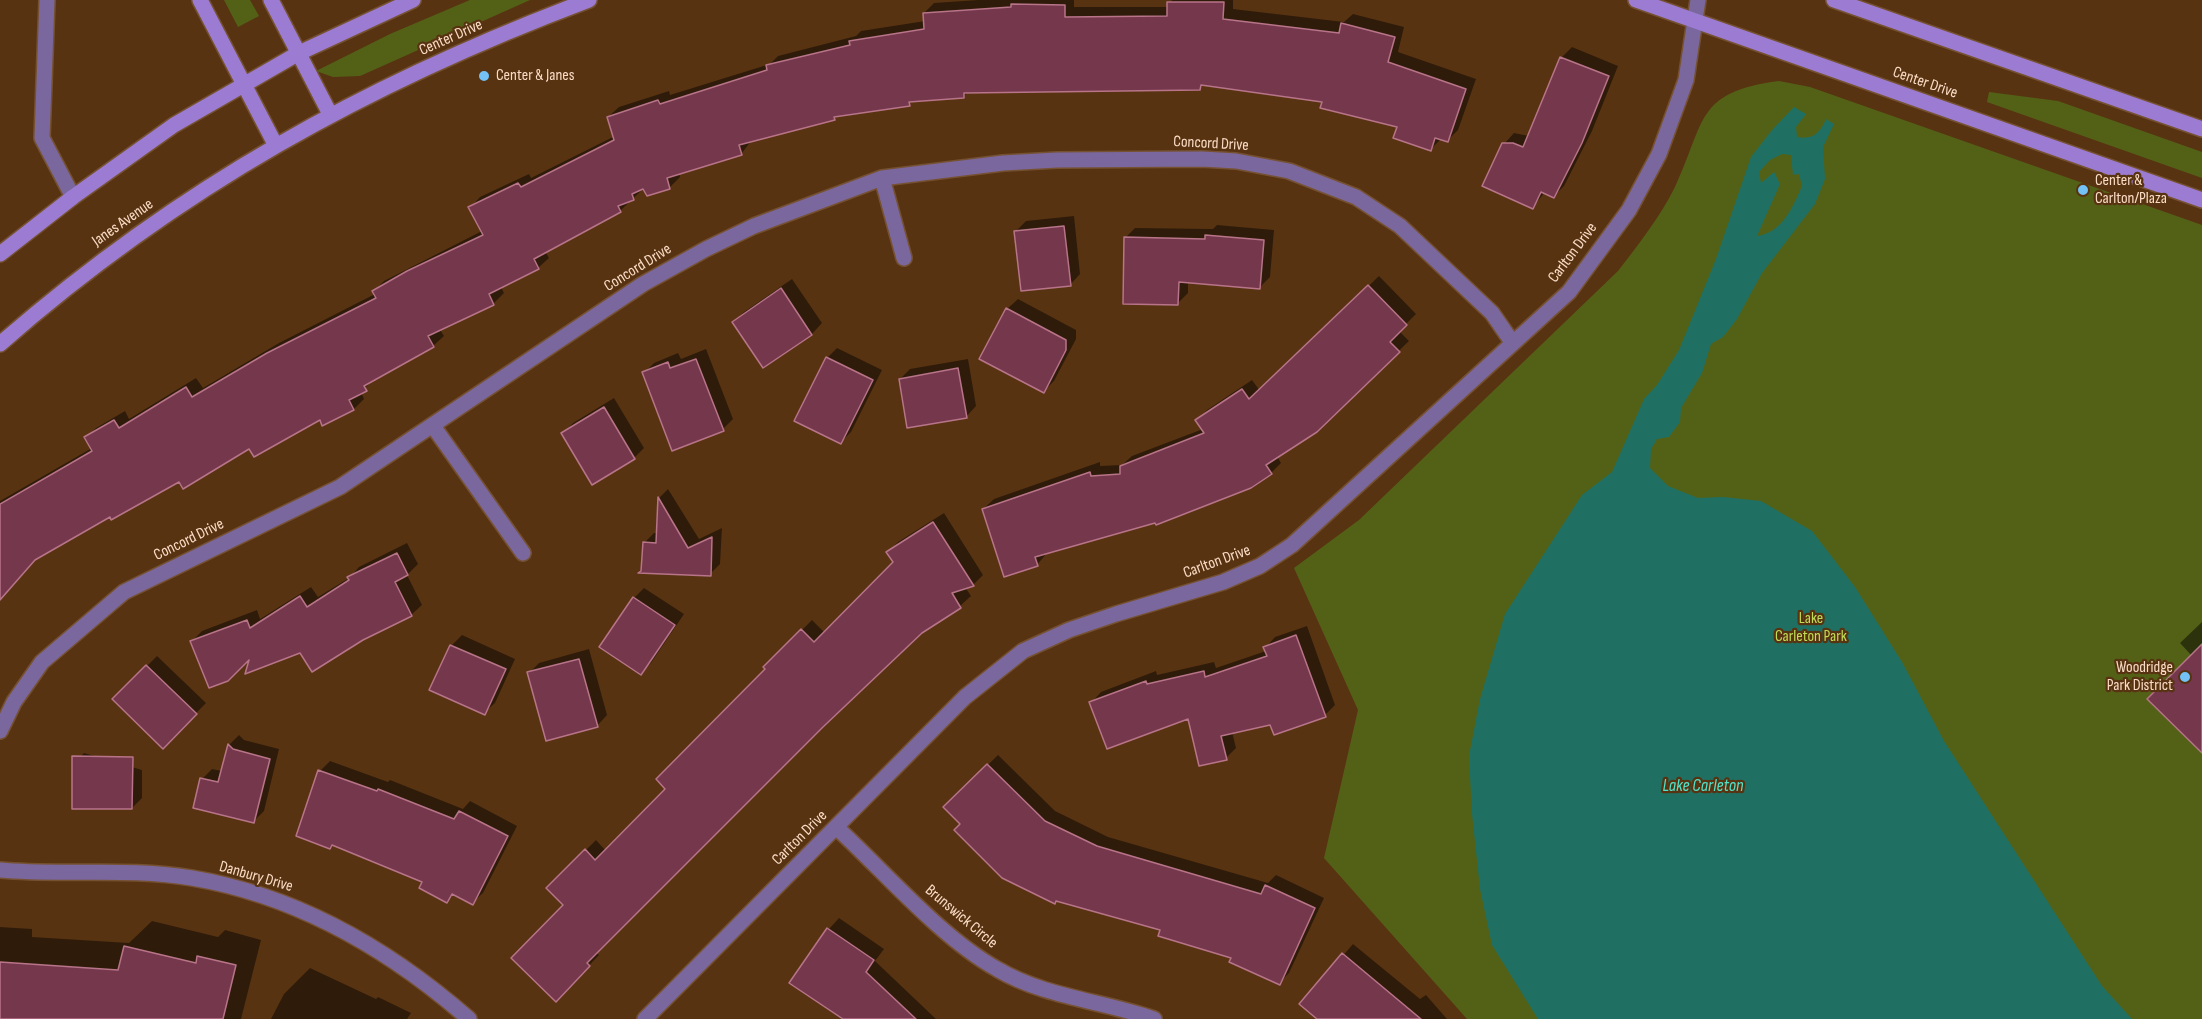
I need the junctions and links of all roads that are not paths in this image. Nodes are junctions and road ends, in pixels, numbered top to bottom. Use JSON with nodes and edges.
{"nodes":[{"id":1,"x":47,"y":0,"type":"edge"},
{"id":2,"x":200,"y":0,"type":"edge"},
{"id":3,"x":271,"y":0,"type":"edge"},
{"id":4,"x":413,"y":0,"type":"edge"},
{"id":5,"x":589,"y":0,"type":"edge"},
{"id":6,"x":1636,"y":0,"type":"edge"},
{"id":7,"x":1698,"y":0,"type":"edge"},
{"id":8,"x":1834,"y":0,"type":"edge"},
{"id":9,"x":1695,"y":20,"type":"junction"},
{"id":10,"x":299,"y":53,"type":"junction"},
{"id":11,"x":244,"y":84,"type":"junction"},
{"id":12,"x":330,"y":114,"type":"junction"},
{"id":13,"x":2202,"y":129,"type":"edge"},
{"id":14,"x":275,"y":144,"type":"junction"},
{"id":15,"x":882,"y":178,"type":"junction"},
{"id":16,"x":73,"y":197,"type":"junction"},
{"id":17,"x":2202,"y":200,"type":"edge"},
{"id":18,"x":0,"y":254,"type":"edge"},
{"id":19,"x":904,"y":258,"type":"dead end"},
{"id":20,"x":1512,"y":342,"type":"junction"},
{"id":21,"x":0,"y":344,"type":"edge"},
{"id":22,"x":433,"y":426,"type":"junction"},
{"id":23,"x":523,"y":553,"type":"dead end"},
{"id":24,"x":0,"y":731,"type":"edge"},
{"id":25,"x":836,"y":827,"type":"junction"},
{"id":26,"x":0,"y":870,"type":"edge"},
{"id":27,"x":469,"y":1019,"type":"edge"},
{"id":28,"x":645,"y":1019,"type":"edge"},
{"id":29,"x":1154,"y":1019,"type":"edge"}],
"edges":[{"from":1,"to":16,"type":"street"},
{"from":2,"to":11,"type":"street"},
{"from":3,"to":10,"type":"street"},
{"from":4,"to":10,"type":"street"},
{"from":5,"to":12,"type":"street","name":"Center Drive"},
{"from":6,"to":9,"type":"street","name":"Center Drive"},
{"from":7,"to":9,"type":"street","name":"Carlton Drive"},
{"from":8,"to":13,"type":"street"},
{"from":9,"to":17,"type":"street","name":"Center Drive"},
{"from":9,"to":20,"type":"street","name":"Carlton Drive"},
{"from":10,"to":11,"type":"street"},
{"from":10,"to":12,"type":"street"},
{"from":11,"to":14,"type":"street"},
{"from":11,"to":16,"type":"street"},
{"from":12,"to":14,"type":"street","name":"Janes Avenue"},
{"from":14,"to":21,"type":"street","name":"Janes Avenue"},
{"from":15,"to":19,"type":"street"},
{"from":15,"to":20,"type":"street","name":"Concord Drive"},
{"from":15,"to":22,"type":"street","name":"Concord Drive"},
{"from":16,"to":18,"type":"street"},
{"from":20,"to":25,"type":"street","name":"Carlton Drive"},
{"from":22,"to":23,"type":"street"},
{"from":22,"to":24,"type":"street","name":"Concord Drive"},
{"from":25,"to":28,"type":"street","name":"Carlton Drive"},
{"from":25,"to":29,"type":"street","name":"Brunswick Circle"},
{"from":26,"to":27,"type":"street","name":"Danbury Drive"}]}
